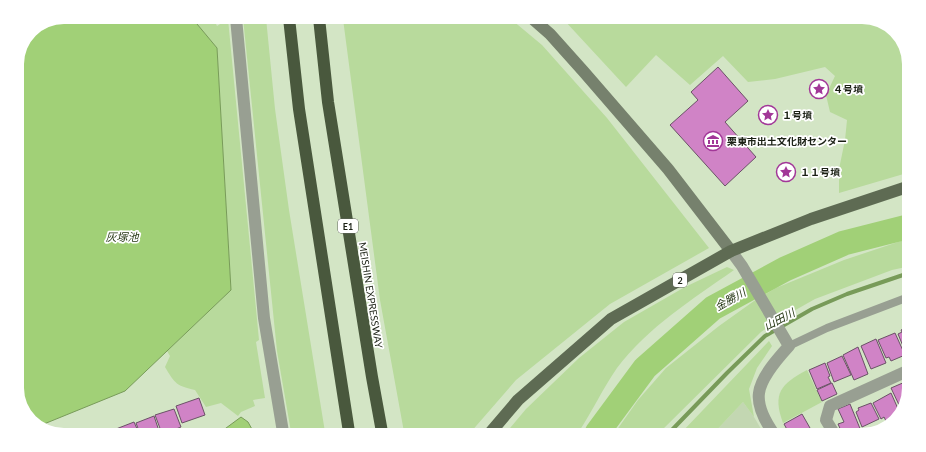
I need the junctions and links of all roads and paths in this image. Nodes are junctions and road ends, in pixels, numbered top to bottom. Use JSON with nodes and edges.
{"nodes":[{"id":1,"x":237,"y":24,"type":"edge"},
{"id":2,"x":290,"y":24,"type":"edge"},
{"id":3,"x":320,"y":24,"type":"edge"},
{"id":4,"x":539,"y":24,"type":"edge"},
{"id":5,"x":902,"y":189,"type":"edge"},
{"id":6,"x":731,"y":251,"type":"junction"},
{"id":7,"x":902,"y":300,"type":"edge"},
{"id":8,"x":787,"y":342,"type":"junction"},
{"id":9,"x":902,"y":373,"type":"edge"},
{"id":10,"x":282,"y":428,"type":"edge"},
{"id":11,"x":348,"y":428,"type":"edge"},
{"id":12,"x":381,"y":428,"type":"edge"},
{"id":13,"x":494,"y":428,"type":"edge"},
{"id":14,"x":771,"y":428,"type":"edge"},
{"id":15,"x":831,"y":428,"type":"edge"}],
"edges":[{"from":1,"to":10,"type":"street"},
{"from":2,"to":11,"type":"highway"},
{"from":3,"to":12,"type":"highway","name":"MEISHIN EXPRESSWAY","number":"E1"},
{"from":4,"to":6,"type":"street"},
{"from":5,"to":6,"type":"main road","number":"2"},
{"from":6,"to":8,"type":"street"},
{"from":6,"to":13,"type":"main road","number":"2"},
{"from":7,"to":8,"type":"lane"},
{"from":8,"to":14,"type":"street"},
{"from":9,"to":15,"type":"street"}]}
